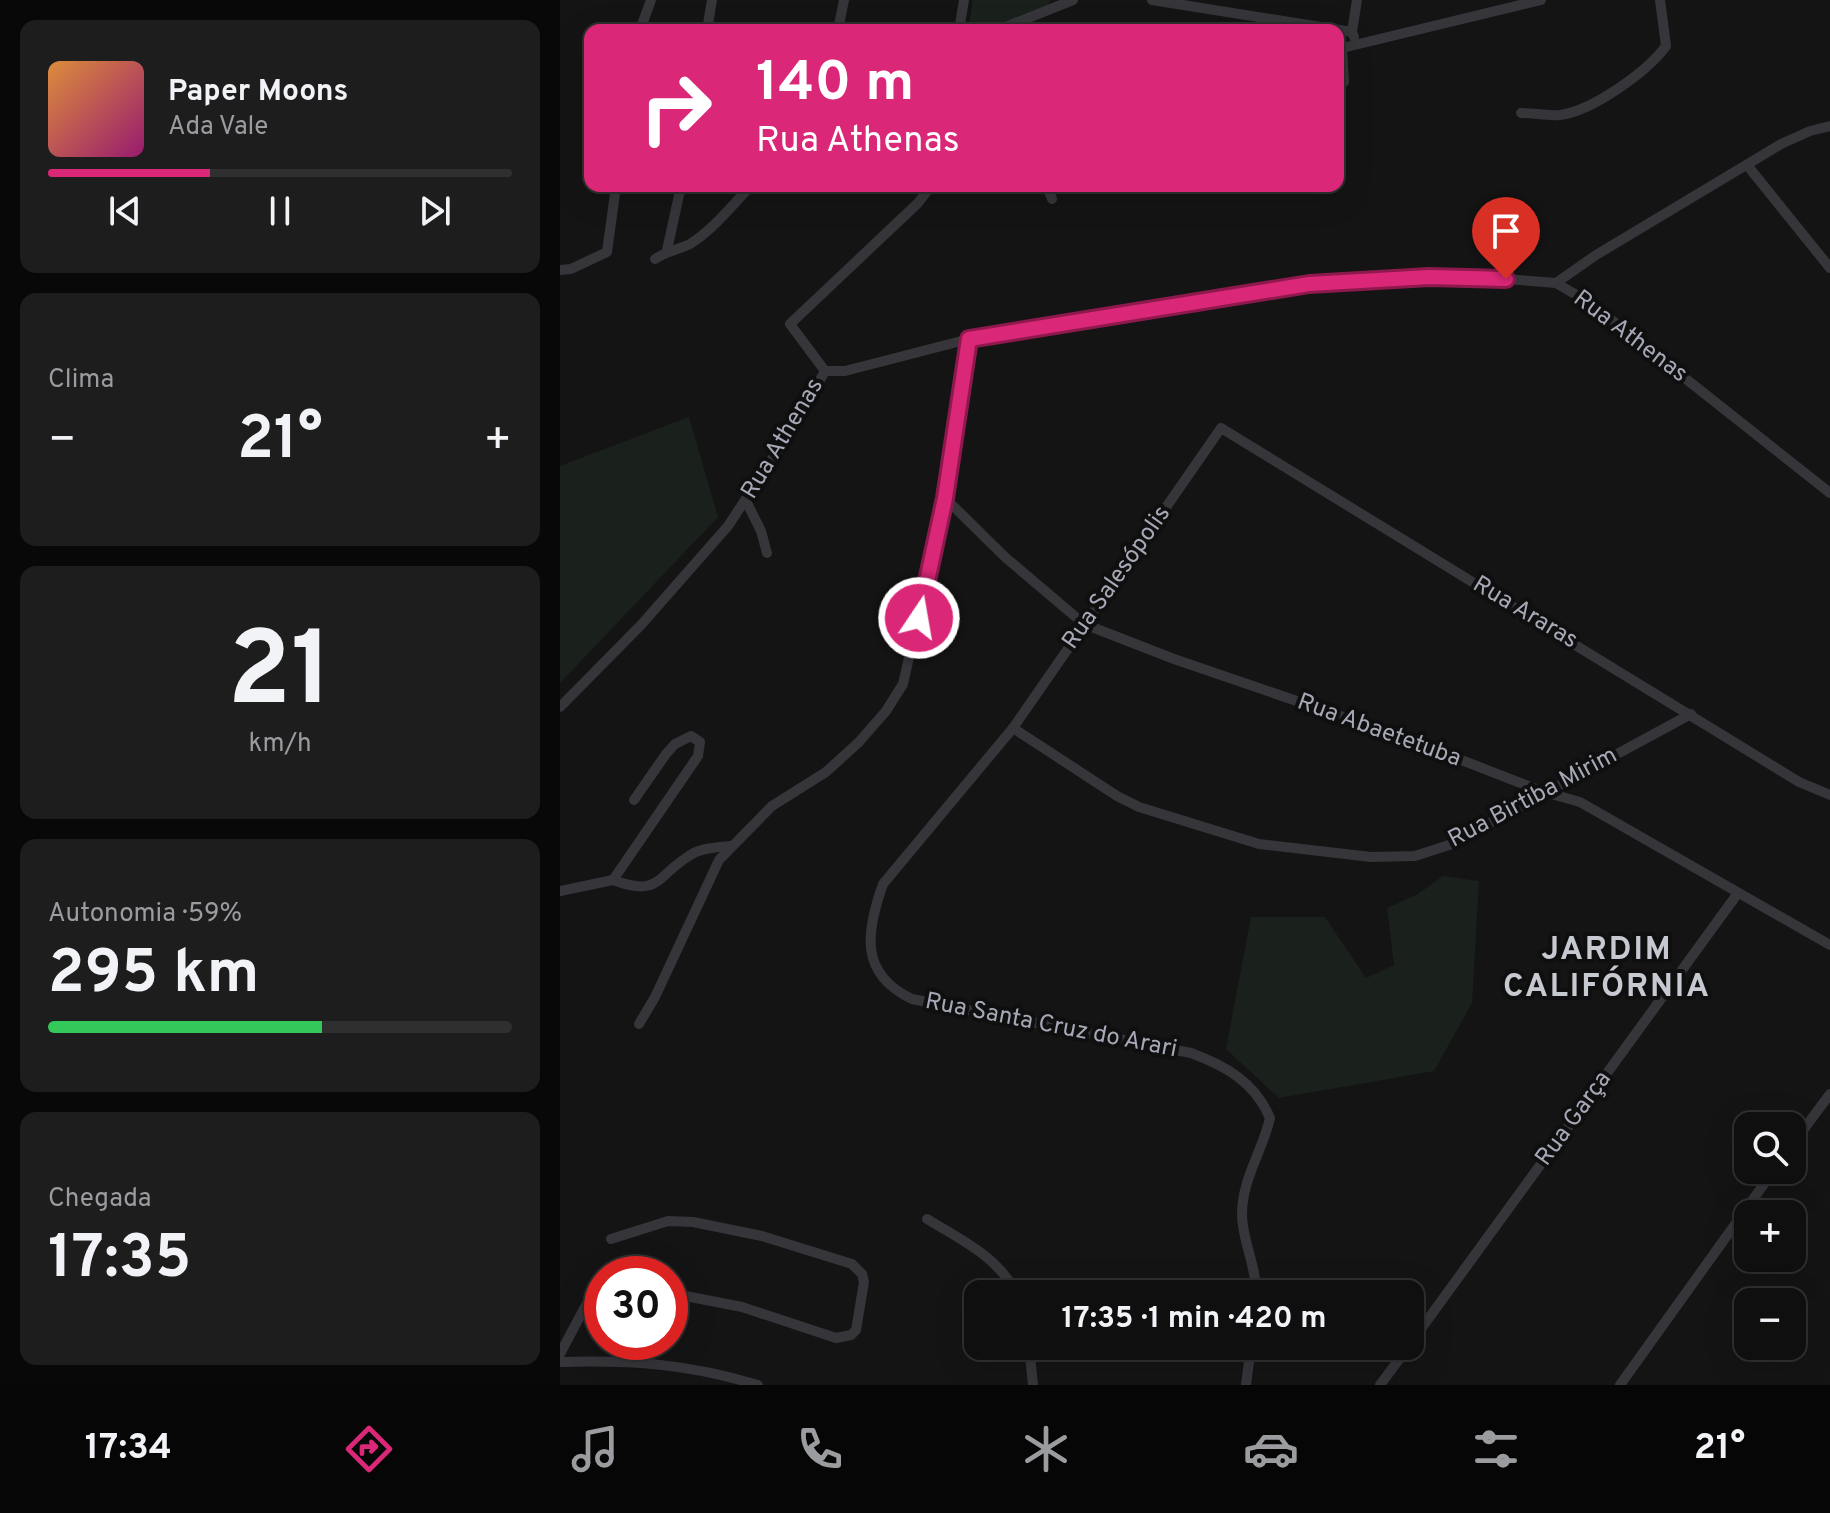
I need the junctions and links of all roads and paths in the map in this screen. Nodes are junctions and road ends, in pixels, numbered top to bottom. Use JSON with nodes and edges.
{"nodes":[{"id":1,"x":651,"y":0,"type":"edge"},
{"id":2,"x":712,"y":0,"type":"edge"},
{"id":3,"x":844,"y":0,"type":"edge"},
{"id":4,"x":964,"y":0,"type":"edge"},
{"id":5,"x":1073,"y":0,"type":"edge"},
{"id":6,"x":1152,"y":0,"type":"edge"},
{"id":7,"x":1233,"y":0,"type":"edge"},
{"id":8,"x":1357,"y":0,"type":"edge"},
{"id":9,"x":1541,"y":0,"type":"edge"},
{"id":10,"x":1660,"y":0,"type":"edge"},
{"id":11,"x":1231,"y":13,"type":"junction"},
{"id":12,"x":642,"y":24,"type":"edge"},
{"id":13,"x":708,"y":24,"type":"edge"},
{"id":14,"x":839,"y":24,"type":"edge"},
{"id":15,"x":960,"y":24,"type":"edge"},
{"id":16,"x":1013,"y":24,"type":"edge"},
{"id":17,"x":1301,"y":24,"type":"edge"},
{"id":18,"x":1344,"y":31,"type":"edge"},
{"id":19,"x":1352,"y":32,"type":"junction"},
{"id":20,"x":1356,"y":44,"type":"junction"},
{"id":21,"x":1344,"y":48,"type":"edge"},
{"id":22,"x":1521,"y":113,"type":"dead end"},
{"id":23,"x":1830,"y":126,"type":"edge"},
{"id":24,"x":1747,"y":165,"type":"junction"},
{"id":25,"x":615,"y":192,"type":"edge"},
{"id":26,"x":680,"y":192,"type":"edge"},
{"id":27,"x":745,"y":192,"type":"edge"},
{"id":28,"x":926,"y":192,"type":"edge"},
{"id":29,"x":1049,"y":192,"type":"edge"},
{"id":30,"x":1052,"y":199,"type":"dead end"},
{"id":31,"x":667,"y":250,"type":"junction"},
{"id":32,"x":655,"y":259,"type":"dead end"},
{"id":33,"x":1830,"y":268,"type":"edge"},
{"id":34,"x":560,"y":270,"type":"edge"},
{"id":35,"x":1556,"y":283,"type":"junction"},
{"id":36,"x":969,"y":339,"type":"junction"},
{"id":37,"x":825,"y":371,"type":"junction"},
{"id":38,"x":1221,"y":428,"type":"joint"},
{"id":39,"x":1830,"y":493,"type":"edge"},
{"id":40,"x":945,"y":498,"type":"junction"},
{"id":41,"x":746,"y":501,"type":"junction"},
{"id":42,"x":767,"y":553,"type":"dead end"},
{"id":43,"x":1084,"y":624,"type":"junction"},
{"id":44,"x":560,"y":707,"type":"edge"},
{"id":45,"x":1691,"y":714,"type":"junction"},
{"id":46,"x":1013,"y":728,"type":"junction"},
{"id":47,"x":1544,"y":792,"type":"junction"},
{"id":48,"x":1830,"y":795,"type":"edge"},
{"id":49,"x":634,"y":800,"type":"dead end"},
{"id":50,"x":730,"y":846,"type":"junction"},
{"id":51,"x":613,"y":880,"type":"junction"},
{"id":52,"x":560,"y":891,"type":"edge"},
{"id":53,"x":1738,"y":893,"type":"junction"},
{"id":54,"x":1830,"y":945,"type":"edge"},
{"id":55,"x":639,"y":1024,"type":"dead end"},
{"id":56,"x":1830,"y":1094,"type":"edge"},
{"id":57,"x":1806,"y":1126,"type":"edge"},
{"id":58,"x":1764,"y":1184,"type":"edge"},
{"id":59,"x":927,"y":1219,"type":"dead end"},
{"id":60,"x":611,"y":1239,"type":"dead end"},
{"id":61,"x":1009,"y":1280,"type":"edge"},
{"id":62,"x":1254,"y":1280,"type":"edge"},
{"id":63,"x":688,"y":1296,"type":"edge"},
{"id":64,"x":584,"y":1309,"type":"edge"},
{"id":65,"x":1424,"y":1324,"type":"edge"},
{"id":66,"x":560,"y":1354,"type":"edge"},
{"id":67,"x":1030,"y":1360,"type":"edge"},
{"id":68,"x":1249,"y":1360,"type":"edge"},
{"id":69,"x":1398,"y":1360,"type":"edge"},
{"id":70,"x":560,"y":1362,"type":"edge"},
{"id":71,"x":758,"y":1385,"type":"edge"},
{"id":72,"x":1033,"y":1385,"type":"edge"},
{"id":73,"x":1246,"y":1385,"type":"edge"},
{"id":74,"x":1380,"y":1385,"type":"edge"},
{"id":75,"x":1620,"y":1385,"type":"edge"}],
"edges":[{"from":1,"to":12,"type":"street"},
{"from":2,"to":13,"type":"street"},
{"from":3,"to":14,"type":"street"},
{"from":4,"to":15,"type":"street"},
{"from":5,"to":16,"type":"street"},
{"from":6,"to":11,"type":"street"},
{"from":7,"to":11,"type":"street"},
{"from":8,"to":19,"type":"street"},
{"from":9,"to":20,"type":"street"},
{"from":10,"to":22,"type":"street"},
{"from":11,"to":17,"type":"street"},
{"from":18,"to":19,"type":"street"},
{"from":19,"to":20,"type":"street"},
{"from":20,"to":21,"type":"street"},
{"from":23,"to":24,"type":"street"},
{"from":24,"to":33,"type":"street"},
{"from":24,"to":35,"type":"street"},
{"from":25,"to":34,"type":"street"},
{"from":26,"to":31,"type":"street"},
{"from":27,"to":31,"type":"street"},
{"from":28,"to":37,"type":"street"},
{"from":29,"to":30,"type":"street"},
{"from":31,"to":32,"type":"street"},
{"from":35,"to":36,"type":"street","name":"Rua Athenas"},
{"from":35,"to":39,"type":"street","name":"Rua Athenas"},
{"from":36,"to":37,"type":"street","name":"Rua Athenas"},
{"from":36,"to":40,"type":"street"},
{"from":37,"to":41,"type":"street","name":"Rua Athenas"},
{"from":38,"to":43,"type":"street","name":"Rua Salesópolis"},
{"from":38,"to":45,"type":"street","name":"Rua Araras"},
{"from":40,"to":43,"type":"street","name":"Rua Abaetetuba"},
{"from":40,"to":50,"type":"street"},
{"from":41,"to":42,"type":"street"},
{"from":41,"to":44,"type":"street","name":"Rua Athenas"},
{"from":43,"to":46,"type":"street","name":"Rua Salesópolis"},
{"from":43,"to":47,"type":"street","name":"Rua Abaetetuba"},
{"from":45,"to":47,"type":"street","name":"Rua Birtiba Mirim"},
{"from":45,"to":48,"type":"street","name":"Rua Araras"},
{"from":46,"to":47,"type":"street","name":"Rua Birtiba Mirim"},
{"from":46,"to":62,"type":"street","name":"Rua Santa Cruz do Arari"},
{"from":47,"to":53,"type":"street","name":"Rua Abaetetuba"},
{"from":49,"to":51,"type":"street"},
{"from":50,"to":51,"type":"street"},
{"from":50,"to":55,"type":"street"},
{"from":51,"to":52,"type":"street"},
{"from":53,"to":54,"type":"street","name":"Rua Abaetetuba"},
{"from":53,"to":65,"type":"street","name":"Rua Garça"},
{"from":56,"to":57,"type":"street"},
{"from":58,"to":75,"type":"street"},
{"from":59,"to":61,"type":"street"},
{"from":60,"to":63,"type":"street"},
{"from":64,"to":66,"type":"street"},
{"from":67,"to":72,"type":"street"},
{"from":68,"to":73,"type":"street"},
{"from":69,"to":74,"type":"street","name":"Rua Garça"},
{"from":70,"to":71,"type":"street"}]}
